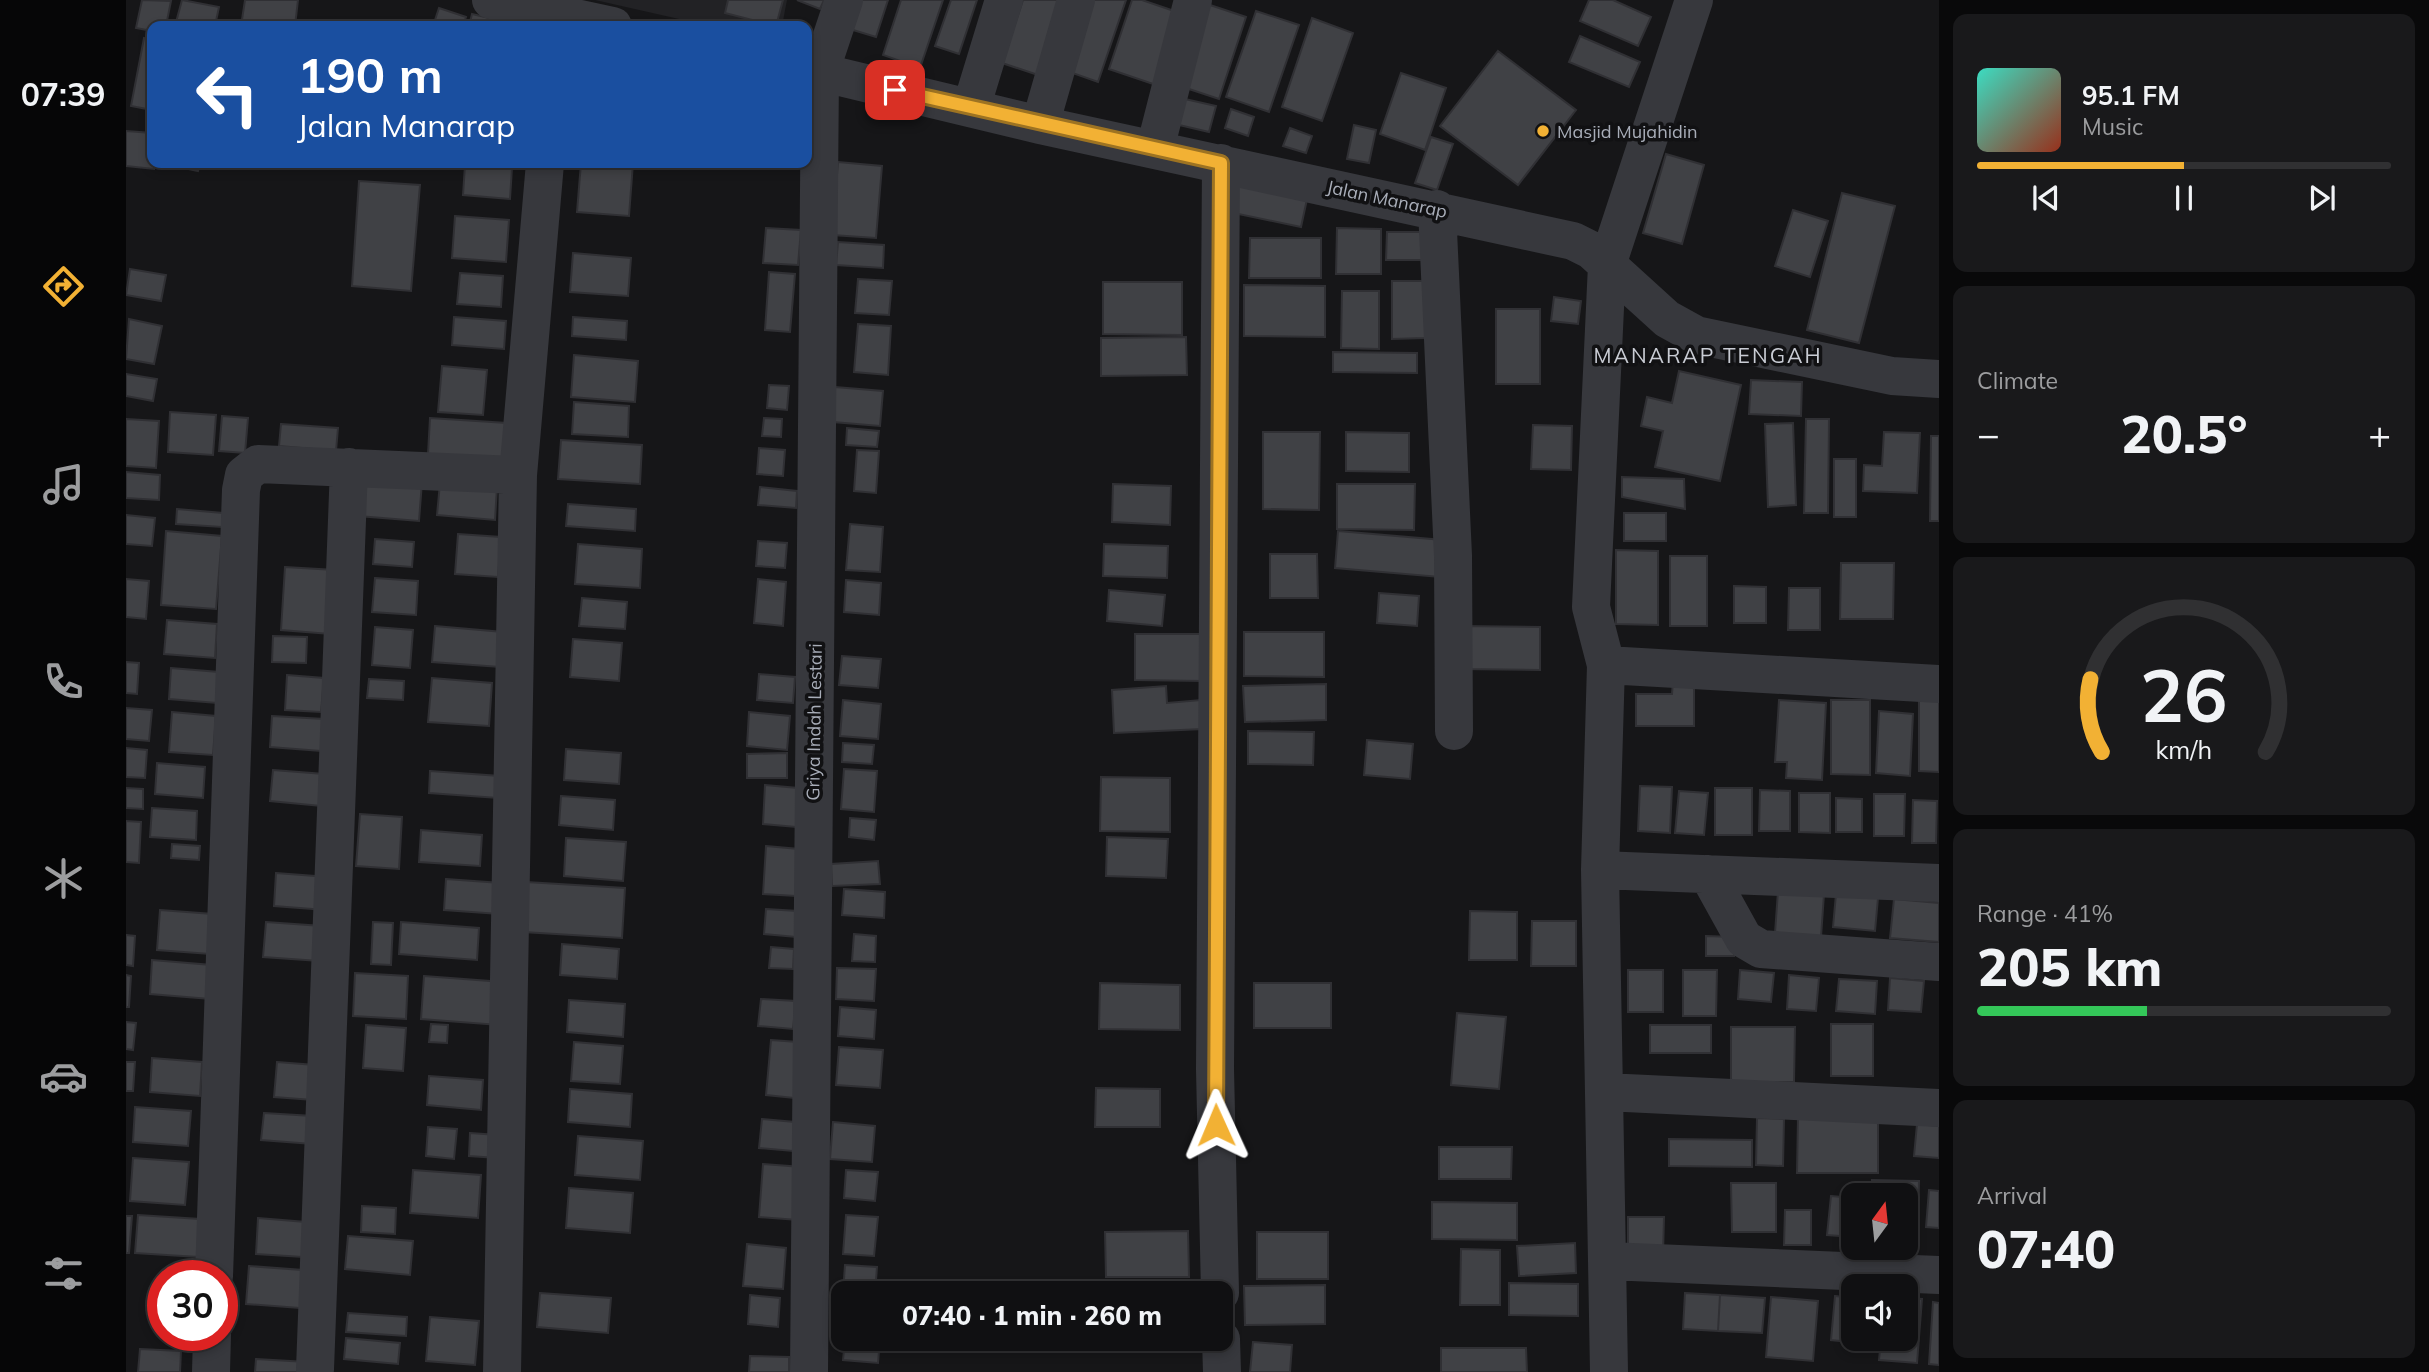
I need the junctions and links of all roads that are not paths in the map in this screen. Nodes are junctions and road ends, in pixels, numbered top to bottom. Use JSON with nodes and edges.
{"nodes":[{"id":1,"x":844,"y":0,"type":"edge"},
{"id":2,"x":1004,"y":0,"type":"edge"},
{"id":3,"x":1076,"y":0,"type":"edge"},
{"id":4,"x":1193,"y":0,"type":"edge"},
{"id":5,"x":1694,"y":0,"type":"edge"},
{"id":6,"x":496,"y":1,"type":"edge"},
{"id":7,"x":557,"y":20,"type":"edge"},
{"id":8,"x":813,"y":70,"type":"edge"},
{"id":9,"x":971,"y":108,"type":"junction"},
{"id":10,"x":1040,"y":125,"type":"junction"},
{"id":11,"x":1155,"y":149,"type":"junction"},
{"id":12,"x":1221,"y":163,"type":"junction"},
{"id":13,"x":545,"y":168,"type":"edge"},
{"id":14,"x":1437,"y":209,"type":"junction"},
{"id":15,"x":1607,"y":265,"type":"junction"},
{"id":16,"x":1939,"y":379,"type":"edge"},
{"id":17,"x":349,"y":467,"type":"junction"},
{"id":18,"x":518,"y":475,"type":"junction"},
{"id":19,"x":1606,"y":665,"type":"junction"},
{"id":20,"x":1939,"y":684,"type":"edge"},
{"id":21,"x":1454,"y":731,"type":"dead end"},
{"id":22,"x":1600,"y":870,"type":"junction"},
{"id":23,"x":1708,"y":874,"type":"junction"},
{"id":24,"x":1939,"y":883,"type":"edge"},
{"id":25,"x":1939,"y":962,"type":"edge"},
{"id":26,"x":1605,"y":1092,"type":"junction"},
{"id":27,"x":1939,"y":1108,"type":"edge"},
{"id":28,"x":215,"y":1260,"type":"edge"},
{"id":29,"x":1608,"y":1261,"type":"junction"},
{"id":30,"x":1939,"y":1275,"type":"edge"},
{"id":31,"x":1220,"y":1281,"type":"edge"},
{"id":32,"x":212,"y":1351,"type":"edge"},
{"id":33,"x":1221,"y":1351,"type":"edge"},
{"id":34,"x":315,"y":1369,"type":"dead end"},
{"id":35,"x":211,"y":1372,"type":"edge"},
{"id":36,"x":502,"y":1372,"type":"edge"},
{"id":37,"x":808,"y":1372,"type":"edge"},
{"id":38,"x":1222,"y":1372,"type":"edge"},
{"id":39,"x":1609,"y":1372,"type":"edge"}],
"edges":[{"from":1,"to":8,"type":"street","name":"Griya Indah Lestari"},
{"from":2,"to":9,"type":"street"},
{"from":3,"to":10,"type":"street"},
{"from":4,"to":11,"type":"street"},
{"from":5,"to":15,"type":"street"},
{"from":6,"to":7,"type":"street"},
{"from":8,"to":9,"type":"street","name":"Jalan Manarap"},
{"from":8,"to":37,"type":"street","name":"Griya Indah Lestari"},
{"from":9,"to":10,"type":"street","name":"Jalan Manarap"},
{"from":10,"to":11,"type":"street","name":"Jalan Manarap"},
{"from":11,"to":12,"type":"street","name":"Jalan Manarap"},
{"from":12,"to":14,"type":"street","name":"Jalan Manarap"},
{"from":12,"to":31,"type":"street"},
{"from":13,"to":18,"type":"street"},
{"from":14,"to":15,"type":"street","name":"Jalan Manarap"},
{"from":14,"to":21,"type":"street"},
{"from":15,"to":16,"type":"street","name":"Jalan Manarap"},
{"from":15,"to":19,"type":"street"},
{"from":17,"to":18,"type":"street"},
{"from":17,"to":28,"type":"street"},
{"from":17,"to":34,"type":"street"},
{"from":18,"to":36,"type":"street"},
{"from":19,"to":20,"type":"street"},
{"from":19,"to":22,"type":"street"},
{"from":22,"to":23,"type":"street"},
{"from":22,"to":26,"type":"street"},
{"from":23,"to":24,"type":"street"},
{"from":23,"to":25,"type":"street"},
{"from":26,"to":27,"type":"street"},
{"from":26,"to":29,"type":"street"},
{"from":29,"to":30,"type":"street"},
{"from":29,"to":39,"type":"street"},
{"from":32,"to":35,"type":"street"},
{"from":33,"to":38,"type":"street"}]}
